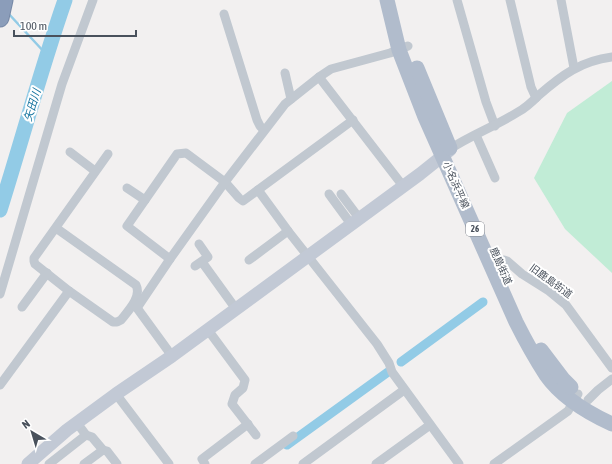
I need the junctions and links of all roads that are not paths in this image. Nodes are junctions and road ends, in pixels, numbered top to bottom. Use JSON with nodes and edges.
{"nodes":[{"id":1,"x":4,"y":0,"type":"edge"},
{"id":2,"x":92,"y":0,"type":"edge"},
{"id":3,"x":387,"y":0,"type":"edge"},
{"id":4,"x":398,"y":0,"type":"edge"},
{"id":5,"x":457,"y":0,"type":"edge"},
{"id":6,"x":510,"y":0,"type":"edge"},
{"id":7,"x":561,"y":0,"type":"edge"},
{"id":8,"x":224,"y":14,"type":"dead end"},
{"id":9,"x":0,"y":18,"type":"edge"},
{"id":10,"x":404,"y":48,"type":"junction"},
{"id":11,"x":612,"y":57,"type":"edge"},
{"id":12,"x":574,"y":68,"type":"junction"},
{"id":13,"x":285,"y":73,"type":"dead end"},
{"id":14,"x":319,"y":77,"type":"junction"},
{"id":15,"x":536,"y":98,"type":"junction"},
{"id":16,"x":291,"y":99,"type":"junction"},
{"id":17,"x":353,"y":120,"type":"junction"},
{"id":18,"x":495,"y":126,"type":"junction"},
{"id":19,"x":264,"y":130,"type":"junction"},
{"id":20,"x":476,"y":135,"type":"junction"},
{"id":21,"x":70,"y":152,"type":"dead end"},
{"id":22,"x":446,"y":152,"type":"junction"},
{"id":23,"x":108,"y":154,"type":"dead end"},
{"id":24,"x":95,"y":171,"type":"junction"},
{"id":25,"x":495,"y":178,"type":"dead end"},
{"id":26,"x":225,"y":182,"type":"junction"},
{"id":27,"x":403,"y":186,"type":"junction"},
{"id":28,"x":128,"y":188,"type":"dead end"},
{"id":29,"x":258,"y":190,"type":"junction"},
{"id":30,"x":329,"y":194,"type":"dead end"},
{"id":31,"x":341,"y":194,"type":"dead end"},
{"id":32,"x":145,"y":200,"type":"junction"},
{"id":33,"x":355,"y":221,"type":"junction"},
{"id":34,"x":56,"y":228,"type":"junction"},
{"id":35,"x":288,"y":231,"type":"junction"},
{"id":36,"x":199,"y":244,"type":"dead end"},
{"id":37,"x":308,"y":256,"type":"junction"},
{"id":38,"x":170,"y":259,"type":"junction"},
{"id":39,"x":249,"y":260,"type":"dead end"},
{"id":40,"x":499,"y":261,"type":"junction"},
{"id":41,"x":47,"y":273,"type":"junction"},
{"id":42,"x":69,"y":291,"type":"junction"},
{"id":43,"x":0,"y":294,"type":"edge"},
{"id":44,"x":135,"y":306,"type":"junction"},
{"id":45,"x":22,"y":307,"type":"dead end"},
{"id":46,"x":236,"y":309,"type":"junction"},
{"id":47,"x":208,"y":330,"type":"junction"},
{"id":48,"x":172,"y":356,"type":"junction"},
{"id":49,"x":612,"y":368,"type":"edge"},
{"id":50,"x":612,"y":379,"type":"edge"},
{"id":51,"x":0,"y":385,"type":"edge"},
{"id":52,"x":404,"y":390,"type":"junction"},
{"id":53,"x":116,"y":394,"type":"junction"},
{"id":54,"x":580,"y":399,"type":"junction"},
{"id":55,"x":612,"y":416,"type":"edge"},
{"id":56,"x":77,"y":423,"type":"junction"},
{"id":57,"x":248,"y":424,"type":"junction"},
{"id":58,"x":612,"y":424,"type":"edge"},
{"id":59,"x":430,"y":425,"type":"junction"},
{"id":60,"x":256,"y":435,"type":"dead end"},
{"id":61,"x":86,"y":436,"type":"junction"},
{"id":62,"x":293,"y":436,"type":"dead end"},
{"id":63,"x":48,"y":445,"type":"junction"},
{"id":64,"x":103,"y":450,"type":"junction"},
{"id":65,"x":59,"y":461,"type":"edge"},
{"id":66,"x":306,"y":463,"type":"edge"},
{"id":67,"x":455,"y":463,"type":"edge"},
{"id":68,"x":28,"y":464,"type":"edge"},
{"id":69,"x":49,"y":464,"type":"edge"},
{"id":70,"x":84,"y":464,"type":"edge"},
{"id":71,"x":117,"y":464,"type":"edge"},
{"id":72,"x":169,"y":464,"type":"edge"},
{"id":73,"x":205,"y":464,"type":"edge"},
{"id":74,"x":255,"y":464,"type":"edge"},
{"id":75,"x":376,"y":464,"type":"edge"},
{"id":76,"x":494,"y":464,"type":"edge"}],
"edges":[{"from":1,"to":9,"type":"highway"},
{"from":2,"to":43,"type":"street"},
{"from":3,"to":10,"type":"main road","name":"小名浜平線","number":"26"},
{"from":4,"to":10,"type":"main road","number":"26"},
{"from":5,"to":18,"type":"street"},
{"from":6,"to":15,"type":"street"},
{"from":7,"to":12,"type":"street"},
{"from":8,"to":19,"type":"street"},
{"from":10,"to":14,"type":"street"},
{"from":10,"to":22,"type":"main road","name":"小名浜平線","number":"26"},
{"from":11,"to":12,"type":"street"},
{"from":12,"to":15,"type":"street"},
{"from":13,"to":16,"type":"street"},
{"from":14,"to":16,"type":"street"},
{"from":14,"to":17,"type":"street"},
{"from":15,"to":18,"type":"street"},
{"from":16,"to":19,"type":"street"},
{"from":17,"to":27,"type":"street"},
{"from":17,"to":29,"type":"street"},
{"from":18,"to":20,"type":"street"},
{"from":19,"to":26,"type":"street"},
{"from":20,"to":22,"type":"street"},
{"from":20,"to":25,"type":"street"},
{"from":21,"to":24,"type":"street"},
{"from":22,"to":27,"type":"street"},
{"from":22,"to":40,"type":"main road","name":"鹿島街道","number":"26"},
{"from":22,"to":54,"type":"main road","name":"小名浜平線","number":"26"},
{"from":23,"to":24,"type":"street"},
{"from":24,"to":34,"type":"street"},
{"from":26,"to":29,"type":"street"},
{"from":26,"to":32,"type":"street"},
{"from":26,"to":38,"type":"street"},
{"from":27,"to":33,"type":"street"},
{"from":28,"to":32,"type":"street"},
{"from":29,"to":35,"type":"street"},
{"from":30,"to":33,"type":"street"},
{"from":31,"to":33,"type":"street"},
{"from":32,"to":38,"type":"street"},
{"from":33,"to":37,"type":"street"},
{"from":34,"to":41,"type":"street"},
{"from":34,"to":44,"type":"street"},
{"from":35,"to":37,"type":"street"},
{"from":35,"to":39,"type":"street"},
{"from":36,"to":46,"type":"street"},
{"from":37,"to":46,"type":"street"},
{"from":37,"to":52,"type":"street"},
{"from":38,"to":44,"type":"street"},
{"from":40,"to":49,"type":"street","name":"旧鹿島街道"},
{"from":40,"to":54,"type":"main road","name":"鹿島街道","number":"26"},
{"from":41,"to":42,"type":"street"},
{"from":41,"to":45,"type":"street"},
{"from":42,"to":44,"type":"street"},
{"from":42,"to":51,"type":"street"},
{"from":44,"to":48,"type":"street"},
{"from":46,"to":47,"type":"street"},
{"from":47,"to":48,"type":"street"},
{"from":47,"to":57,"type":"street"},
{"from":48,"to":53,"type":"street"},
{"from":50,"to":54,"type":"street"},
{"from":52,"to":59,"type":"street"},
{"from":52,"to":66,"type":"street"},
{"from":53,"to":56,"type":"street"},
{"from":53,"to":72,"type":"street"},
{"from":54,"to":55,"type":"main road","name":"鹿島街道","number":"26"},
{"from":54,"to":58,"type":"main road","name":"小名浜平線","number":"26"},
{"from":54,"to":76,"type":"street"},
{"from":56,"to":61,"type":"street"},
{"from":56,"to":63,"type":"street"},
{"from":57,"to":60,"type":"street"},
{"from":57,"to":73,"type":"street"},
{"from":59,"to":67,"type":"street"},
{"from":59,"to":75,"type":"street"},
{"from":61,"to":64,"type":"street"},
{"from":61,"to":65,"type":"street"},
{"from":62,"to":74,"type":"street"},
{"from":63,"to":65,"type":"street"},
{"from":63,"to":68,"type":"street"},
{"from":64,"to":70,"type":"street"},
{"from":64,"to":71,"type":"street"},
{"from":65,"to":69,"type":"street"}]}
